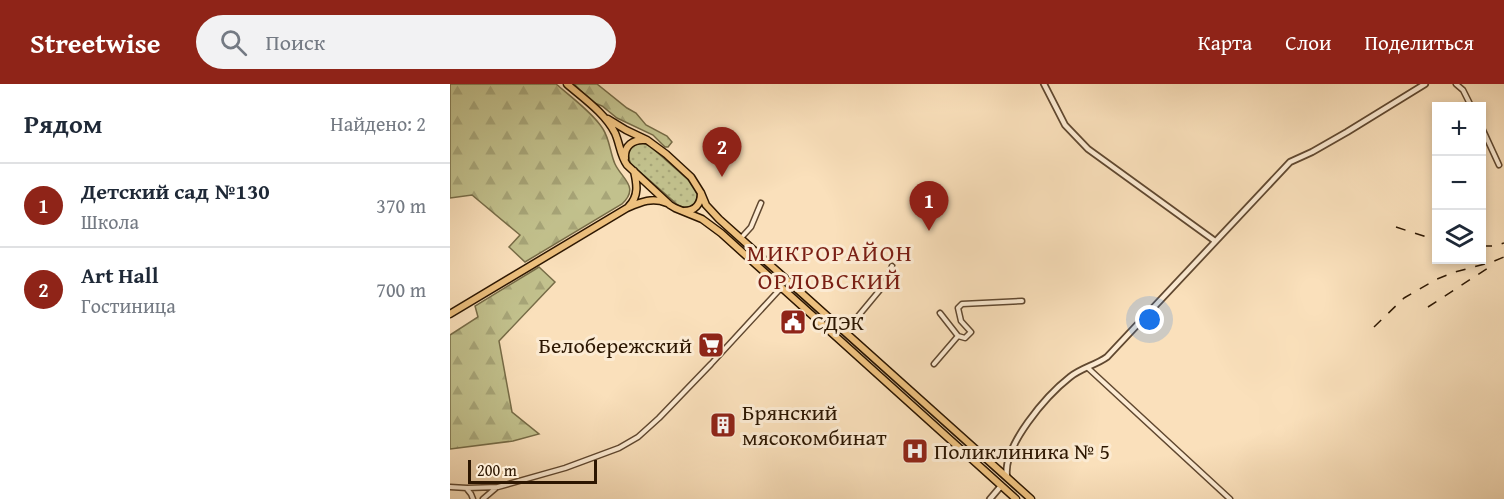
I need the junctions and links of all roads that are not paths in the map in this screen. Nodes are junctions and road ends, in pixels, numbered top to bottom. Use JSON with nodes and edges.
{"nodes":[{"id":1,"x":567,"y":84,"type":"edge"},
{"id":2,"x":1044,"y":84,"type":"edge"},
{"id":3,"x":1425,"y":84,"type":"edge"},
{"id":4,"x":1456,"y":84,"type":"edge"},
{"id":5,"x":1469,"y":102,"type":"edge"},
{"id":6,"x":600,"y":114,"type":"junction"},
{"id":7,"x":1486,"y":137,"type":"edge"},
{"id":8,"x":647,"y":140,"type":"junction"},
{"id":9,"x":627,"y":165,"type":"junction"},
{"id":10,"x":1499,"y":165,"type":"dead end"},
{"id":11,"x":634,"y":171,"type":"junction"},
{"id":12,"x":701,"y":192,"type":"junction"},
{"id":13,"x":761,"y":203,"type":"dead end"},
{"id":14,"x":670,"y":205,"type":"junction"},
{"id":15,"x":627,"y":208,"type":"junction"},
{"id":16,"x":680,"y":210,"type":"junction"},
{"id":17,"x":741,"y":239,"type":"junction"},
{"id":18,"x":1215,"y":241,"type":"junction"},
{"id":19,"x":892,"y":266,"type":"dead end"},
{"id":20,"x":782,"y":288,"type":"junction"},
{"id":21,"x":1022,"y":301,"type":"dead end"},
{"id":22,"x":940,"y":313,"type":"dead end"},
{"id":23,"x":450,"y":314,"type":"edge"},
{"id":24,"x":844,"y":332,"type":"junction"},
{"id":25,"x":958,"y":336,"type":"junction"},
{"id":26,"x":934,"y":363,"type":"dead end"},
{"id":27,"x":1088,"y":368,"type":"junction"},
{"id":28,"x":1007,"y":478,"type":"junction"},
{"id":29,"x":498,"y":486,"type":"junction"},
{"id":30,"x":1001,"y":486,"type":"junction"},
{"id":31,"x":450,"y":487,"type":"edge"},
{"id":32,"x":467,"y":488,"type":"junction"},
{"id":33,"x":473,"y":499,"type":"edge"},
{"id":34,"x":483,"y":499,"type":"edge"},
{"id":35,"x":990,"y":499,"type":"edge"},
{"id":36,"x":1016,"y":499,"type":"edge"},
{"id":37,"x":1031,"y":499,"type":"edge"},
{"id":38,"x":1230,"y":499,"type":"edge"}],
"edges":[{"from":1,"to":6,"type":"main road"},
{"from":2,"to":18,"type":"street"},
{"from":3,"to":18,"type":"street"},
{"from":4,"to":5,"type":"street"},
{"from":6,"to":8,"type":"main road"},
{"from":6,"to":9,"type":"main road"},
{"from":7,"to":10,"type":"street"},
{"from":8,"to":9,"type":"main road"},
{"from":8,"to":12,"type":"main road"},
{"from":9,"to":11,"type":"main road"},
{"from":11,"to":14,"type":"main road"},
{"from":11,"to":15,"type":"main road"},
{"from":12,"to":16,"type":"main road"},
{"from":12,"to":17,"type":"main road"},
{"from":13,"to":17,"type":"street"},
{"from":14,"to":15,"type":"main road"},
{"from":14,"to":16,"type":"main road"},
{"from":15,"to":23,"type":"main road"},
{"from":16,"to":20,"type":"main road"},
{"from":17,"to":24,"type":"main road"},
{"from":18,"to":27,"type":"street"},
{"from":19,"to":24,"type":"street"},
{"from":20,"to":29,"type":"street"},
{"from":20,"to":30,"type":"main road"},
{"from":21,"to":25,"type":"street"},
{"from":22,"to":25,"type":"street"},
{"from":24,"to":28,"type":"main road"},
{"from":25,"to":26,"type":"street"},
{"from":27,"to":28,"type":"street"},
{"from":27,"to":38,"type":"street"},
{"from":28,"to":30,"type":"main road"},
{"from":28,"to":37,"type":"main road"},
{"from":29,"to":32,"type":"street"},
{"from":29,"to":34,"type":"street"},
{"from":30,"to":35,"type":"street"},
{"from":30,"to":36,"type":"main road"},
{"from":31,"to":32,"type":"street"},
{"from":32,"to":33,"type":"street"}]}
